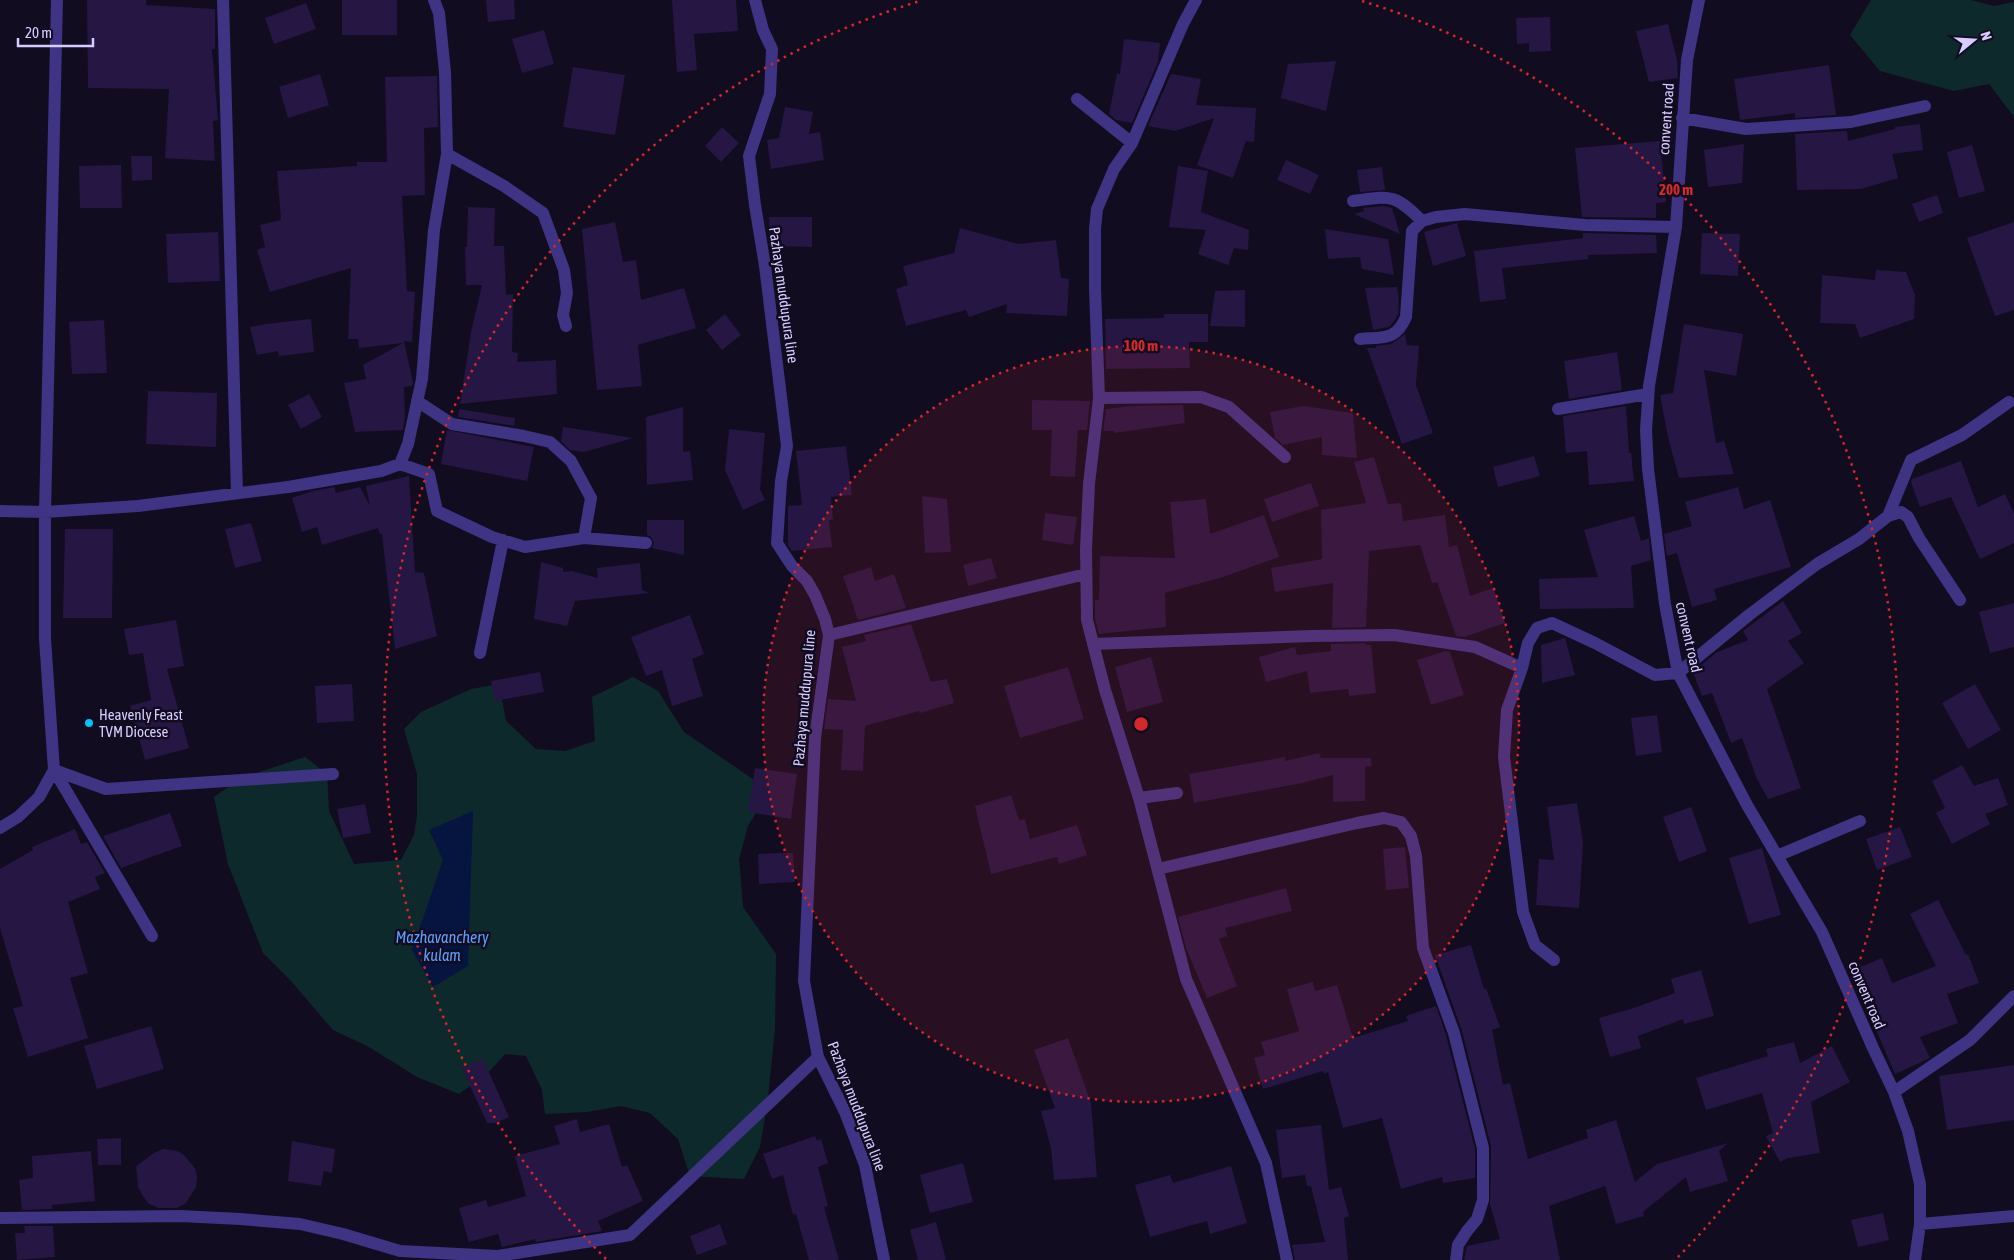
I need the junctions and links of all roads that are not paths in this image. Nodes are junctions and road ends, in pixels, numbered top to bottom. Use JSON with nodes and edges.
{"nodes":[{"id":1,"x":57,"y":0,"type":"edge"},
{"id":2,"x":223,"y":0,"type":"edge"},
{"id":3,"x":434,"y":0,"type":"edge"},
{"id":4,"x":755,"y":0,"type":"edge"},
{"id":5,"x":1196,"y":0,"type":"edge"},
{"id":6,"x":1699,"y":0,"type":"edge"},
{"id":7,"x":1078,"y":99,"type":"dead end"},
{"id":8,"x":1925,"y":106,"type":"dead end"},
{"id":9,"x":1682,"y":118,"type":"junction"},
{"id":10,"x":1132,"y":143,"type":"junction"},
{"id":11,"x":447,"y":154,"type":"junction"},
{"id":12,"x":1353,"y":201,"type":"dead end"},
{"id":13,"x":1422,"y":221,"type":"junction"},
{"id":14,"x":1676,"y":227,"type":"junction"},
{"id":15,"x":566,"y":326,"type":"dead end"},
{"id":16,"x":1360,"y":339,"type":"dead end"},
{"id":17,"x":1648,"y":394,"type":"junction"},
{"id":18,"x":1099,"y":398,"type":"junction"},
{"id":19,"x":417,"y":401,"type":"junction"},
{"id":20,"x":2009,"y":402,"type":"dead end"},
{"id":21,"x":1558,"y":409,"type":"dead end"},
{"id":22,"x":1285,"y":457,"type":"dead end"},
{"id":23,"x":400,"y":464,"type":"junction"},
{"id":24,"x":237,"y":493,"type":"junction"},
{"id":25,"x":0,"y":511,"type":"edge"},
{"id":26,"x":45,"y":512,"type":"junction"},
{"id":27,"x":1888,"y":516,"type":"junction"},
{"id":28,"x":584,"y":538,"type":"junction"},
{"id":29,"x":503,"y":540,"type":"junction"},
{"id":30,"x":646,"y":543,"type":"dead end"},
{"id":31,"x":1086,"y":574,"type":"junction"},
{"id":32,"x":1960,"y":600,"type":"dead end"},
{"id":33,"x":828,"y":636,"type":"junction"},
{"id":34,"x":1093,"y":644,"type":"junction"},
{"id":35,"x":480,"y":653,"type":"dead end"},
{"id":36,"x":1522,"y":668,"type":"junction"},
{"id":37,"x":1678,"y":673,"type":"junction"},
{"id":38,"x":54,"y":770,"type":"junction"},
{"id":39,"x":333,"y":774,"type":"dead end"},
{"id":40,"x":1177,"y":793,"type":"dead end"},
{"id":41,"x":1139,"y":798,"type":"junction"},
{"id":42,"x":1860,"y":821,"type":"dead end"},
{"id":43,"x":0,"y":828,"type":"edge"},
{"id":44,"x":1777,"y":856,"type":"junction"},
{"id":45,"x":1158,"y":869,"type":"junction"},
{"id":46,"x":152,"y":936,"type":"dead end"},
{"id":47,"x":1554,"y":960,"type":"dead end"},
{"id":48,"x":2014,"y":996,"type":"edge"},
{"id":49,"x":818,"y":1057,"type":"junction"},
{"id":50,"x":1894,"y":1092,"type":"junction"},
{"id":51,"x":2014,"y":1216,"type":"edge"},
{"id":52,"x":0,"y":1218,"type":"edge"},
{"id":53,"x":1920,"y":1224,"type":"junction"},
{"id":54,"x":884,"y":1260,"type":"edge"},
{"id":55,"x":1287,"y":1260,"type":"edge"},
{"id":56,"x":1456,"y":1260,"type":"edge"},
{"id":57,"x":1915,"y":1260,"type":"edge"}],
"edges":[{"from":1,"to":26,"type":"street"},
{"from":2,"to":24,"type":"street"},
{"from":3,"to":11,"type":"street"},
{"from":4,"to":33,"type":"street","name":"Pazhaya muddupura line"},
{"from":5,"to":10,"type":"street"},
{"from":6,"to":9,"type":"street","name":"convent road"},
{"from":7,"to":10,"type":"street"},
{"from":8,"to":9,"type":"street"},
{"from":9,"to":14,"type":"street","name":"convent road"},
{"from":10,"to":18,"type":"street"},
{"from":11,"to":15,"type":"street"},
{"from":11,"to":19,"type":"street"},
{"from":12,"to":13,"type":"street"},
{"from":13,"to":14,"type":"street"},
{"from":13,"to":16,"type":"street"},
{"from":14,"to":17,"type":"street","name":"convent road"},
{"from":17,"to":21,"type":"street"},
{"from":17,"to":37,"type":"street","name":"convent road"},
{"from":18,"to":22,"type":"street"},
{"from":18,"to":31,"type":"street"},
{"from":19,"to":23,"type":"street"},
{"from":19,"to":28,"type":"street"},
{"from":20,"to":27,"type":"street"},
{"from":23,"to":24,"type":"street"},
{"from":23,"to":29,"type":"street"},
{"from":24,"to":26,"type":"street"},
{"from":25,"to":26,"type":"street"},
{"from":26,"to":38,"type":"street"},
{"from":27,"to":32,"type":"street"},
{"from":27,"to":37,"type":"street"},
{"from":28,"to":29,"type":"street"},
{"from":28,"to":30,"type":"street"},
{"from":29,"to":35,"type":"street"},
{"from":31,"to":33,"type":"street"},
{"from":31,"to":34,"type":"street"},
{"from":33,"to":49,"type":"street","name":"Pazhaya muddupura line"},
{"from":34,"to":36,"type":"street"},
{"from":34,"to":41,"type":"street"},
{"from":36,"to":37,"type":"street"},
{"from":36,"to":47,"type":"street"},
{"from":37,"to":44,"type":"street","name":"convent road"},
{"from":38,"to":39,"type":"street"},
{"from":38,"to":43,"type":"street"},
{"from":38,"to":46,"type":"street"},
{"from":40,"to":41,"type":"street"},
{"from":41,"to":45,"type":"street"},
{"from":42,"to":44,"type":"street"},
{"from":44,"to":50,"type":"street","name":"convent road"},
{"from":45,"to":55,"type":"street"},
{"from":45,"to":56,"type":"street"},
{"from":48,"to":50,"type":"street"},
{"from":49,"to":52,"type":"street"},
{"from":49,"to":54,"type":"street","name":"Pazhaya muddupura line"},
{"from":50,"to":53,"type":"street","name":"convent road"},
{"from":51,"to":53,"type":"street"},
{"from":53,"to":57,"type":"street","name":"convent road"}]}
